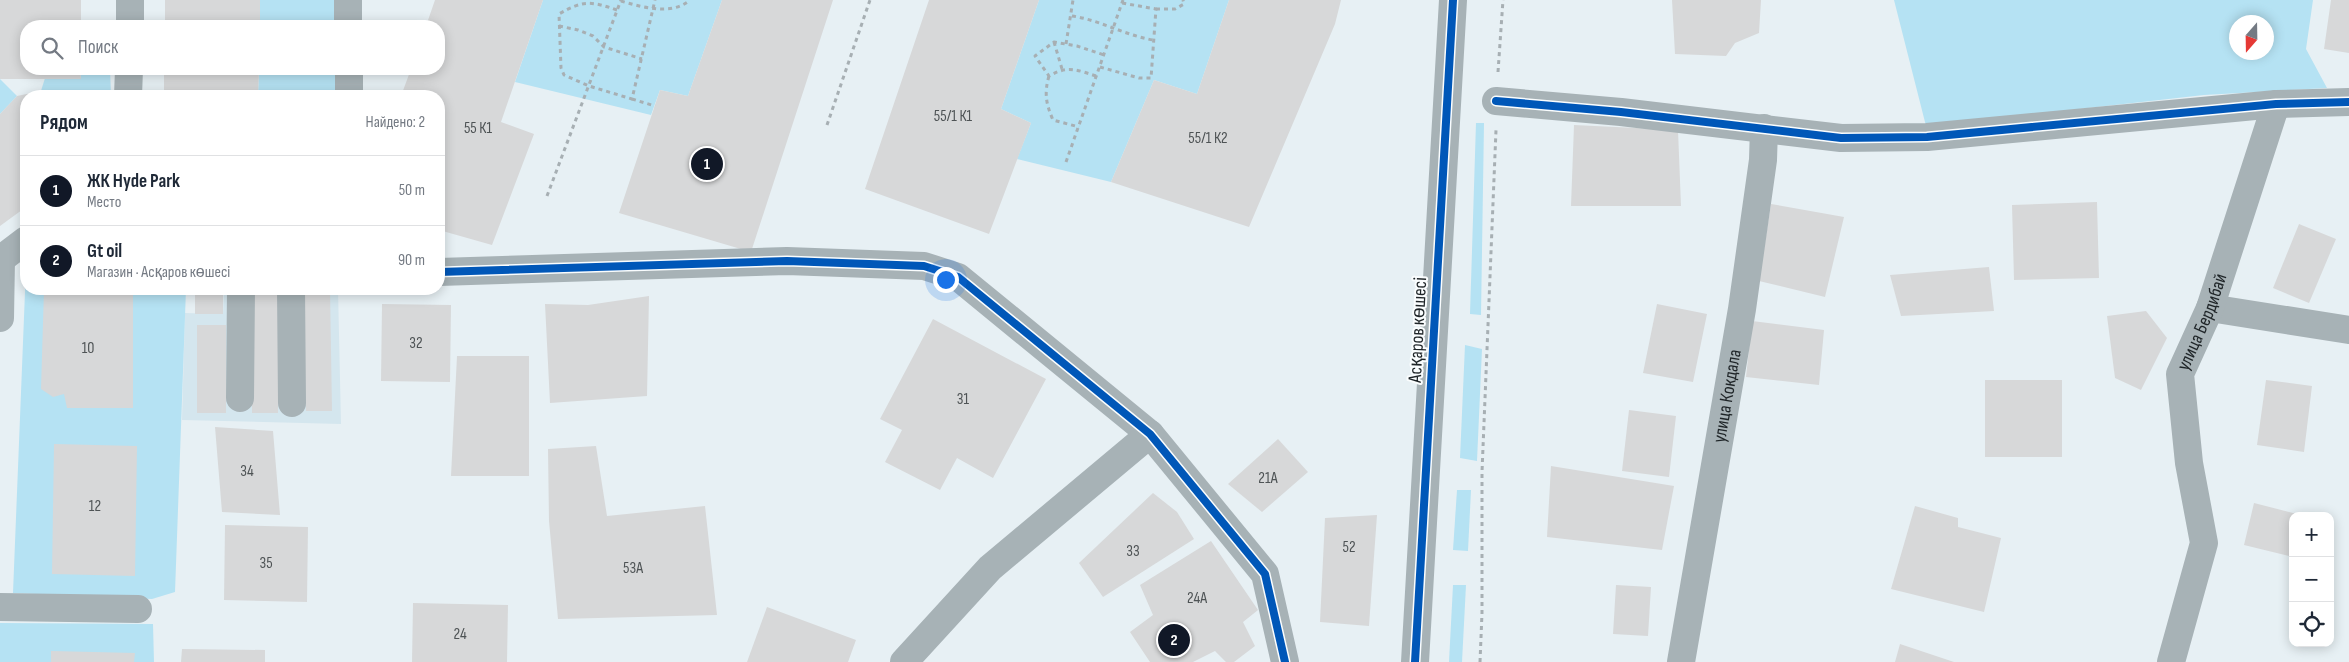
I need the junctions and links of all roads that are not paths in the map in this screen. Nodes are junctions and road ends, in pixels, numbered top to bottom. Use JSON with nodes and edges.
{"nodes":[{"id":1,"x":130,"y":0,"type":"edge"},
{"id":2,"x":348,"y":0,"type":"edge"},
{"id":3,"x":1453,"y":0,"type":"edge"},
{"id":4,"x":130,"y":20,"type":"edge"},
{"id":5,"x":348,"y":20,"type":"edge"},
{"id":6,"x":129,"y":75,"type":"edge"},
{"id":7,"x":349,"y":75,"type":"edge"},
{"id":8,"x":128,"y":90,"type":"edge"},
{"id":9,"x":349,"y":90,"type":"edge"},
{"id":10,"x":1496,"y":101,"type":"road end"},
{"id":11,"x":2349,"y":102,"type":"edge"},
{"id":12,"x":2276,"y":104,"type":"junction"},
{"id":13,"x":1764,"y":128,"type":"junction"},
{"id":14,"x":20,"y":247,"type":"edge"},
{"id":15,"x":9,"y":259,"type":"edge"},
{"id":16,"x":445,"y":272,"type":"edge"},
{"id":17,"x":241,"y":295,"type":"edge"},
{"id":18,"x":291,"y":295,"type":"edge"},
{"id":19,"x":2210,"y":308,"type":"junction"},
{"id":20,"x":0,"y":318,"type":"edge"},
{"id":21,"x":2349,"y":330,"type":"edge"},
{"id":22,"x":240,"y":398,"type":"dead end"},
{"id":23,"x":292,"y":403,"type":"dead end"},
{"id":24,"x":1150,"y":434,"type":"junction"},
{"id":25,"x":0,"y":607,"type":"edge"},
{"id":26,"x":138,"y":609,"type":"dead end"},
{"id":27,"x":904,"y":662,"type":"edge"},
{"id":28,"x":1285,"y":662,"type":"edge"},
{"id":29,"x":1304,"y":662,"type":"edge"},
{"id":30,"x":1415,"y":662,"type":"edge"},
{"id":31,"x":1681,"y":662,"type":"edge"},
{"id":32,"x":2172,"y":662,"type":"edge"}],
"edges":[{"from":1,"to":4,"type":"street"},
{"from":2,"to":5,"type":"street"},
{"from":3,"to":30,"type":"street","name":"Асқаров көшесі"},
{"from":6,"to":8,"type":"street"},
{"from":7,"to":9,"type":"street"},
{"from":10,"to":13,"type":"street"},
{"from":11,"to":12,"type":"street"},
{"from":12,"to":13,"type":"street"},
{"from":12,"to":19,"type":"street","name":"улица Бердибай"},
{"from":13,"to":31,"type":"street","name":"улица Кокдала"},
{"from":14,"to":15,"type":"street"},
{"from":15,"to":20,"type":"street"},
{"from":16,"to":24,"type":"street"},
{"from":17,"to":22,"type":"street"},
{"from":18,"to":23,"type":"street"},
{"from":19,"to":21,"type":"street"},
{"from":19,"to":32,"type":"street","name":"улица Бердибай"},
{"from":24,"to":27,"type":"street"},
{"from":24,"to":28,"type":"street"},
{"from":25,"to":26,"type":"street"},
{"from":28,"to":29,"type":"street"}]}
